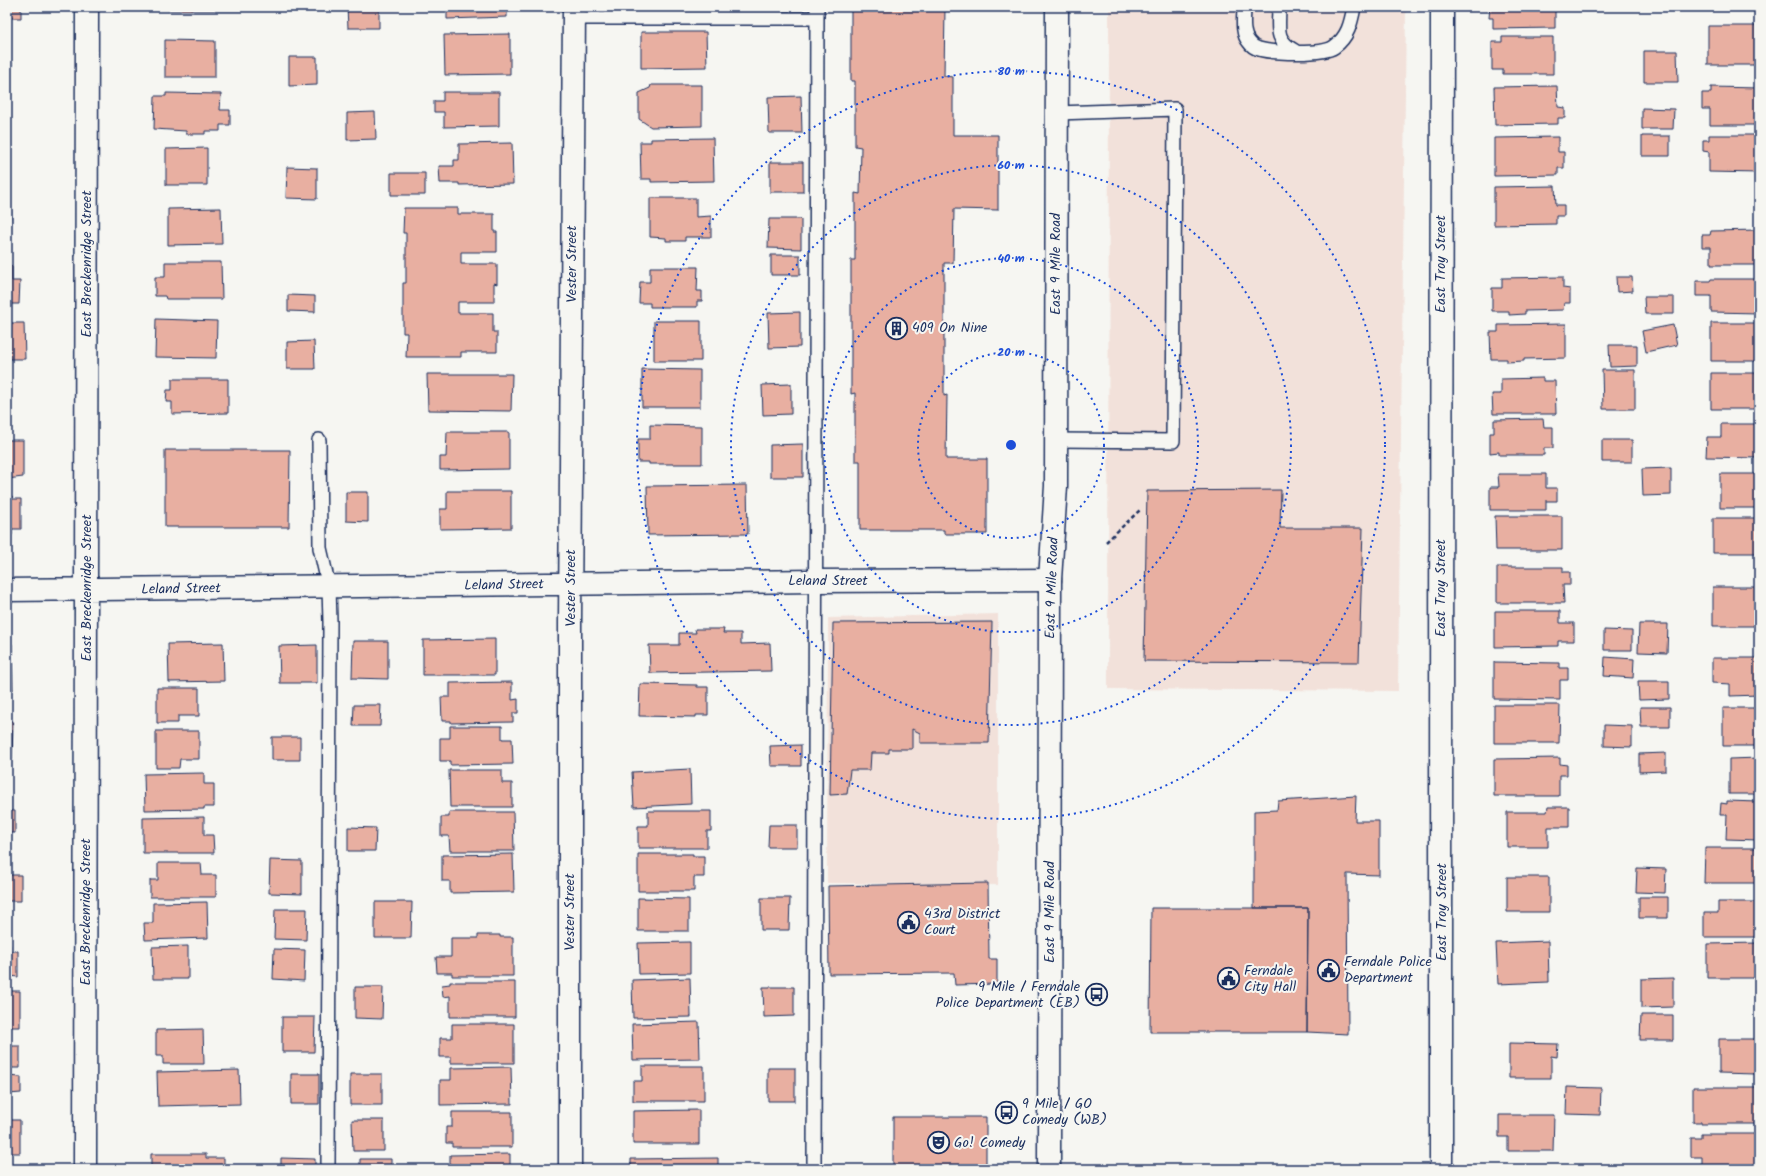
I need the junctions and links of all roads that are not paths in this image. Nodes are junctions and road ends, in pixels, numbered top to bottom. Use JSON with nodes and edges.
{"nodes":[{"id":1,"x":87,"y":7,"type":"edge"},
{"id":2,"x":1058,"y":7,"type":"edge"},
{"id":3,"x":1244,"y":7,"type":"edge"},
{"id":4,"x":1279,"y":7,"type":"edge"},
{"id":5,"x":1354,"y":7,"type":"edge"},
{"id":6,"x":1442,"y":7,"type":"edge"},
{"id":7,"x":817,"y":12,"type":"edge"},
{"id":8,"x":574,"y":13,"type":"edge"},
{"id":9,"x":1295,"y":51,"type":"junction"},
{"id":10,"x":1057,"y":113,"type":"junction"},
{"id":11,"x":319,"y":440,"type":"dead end"},
{"id":12,"x":1056,"y":440,"type":"junction"},
{"id":13,"x":1050,"y":580,"type":"junction"},
{"id":14,"x":816,"y":581,"type":"junction"},
{"id":15,"x":571,"y":584,"type":"junction"},
{"id":16,"x":328,"y":587,"type":"junction"},
{"id":17,"x":87,"y":589,"type":"junction"},
{"id":18,"x":7,"y":590,"type":"edge"},
{"id":19,"x":85,"y":1169,"type":"edge"},
{"id":20,"x":328,"y":1169,"type":"edge"},
{"id":21,"x":570,"y":1169,"type":"edge"},
{"id":22,"x":814,"y":1169,"type":"edge"},
{"id":23,"x":1048,"y":1169,"type":"edge"},
{"id":24,"x":1441,"y":1169,"type":"edge"}],
"edges":[{"from":1,"to":17,"type":"street","name":"East Breckenridge Street"},
{"from":2,"to":10,"type":"street","name":"East 9 Mile Road"},
{"from":3,"to":9,"type":"lane"},
{"from":4,"to":9,"type":"lane"},
{"from":5,"to":9,"type":"lane"},
{"from":6,"to":24,"type":"street","name":"East Troy Street"},
{"from":7,"to":8,"type":"lane"},
{"from":7,"to":14,"type":"lane"},
{"from":8,"to":15,"type":"street","name":"Vester Street"},
{"from":10,"to":12,"type":"street","name":"East 9 Mile Road"},
{"from":10,"to":12,"type":"lane"},
{"from":11,"to":16,"type":"lane"},
{"from":12,"to":13,"type":"street","name":"East 9 Mile Road"},
{"from":13,"to":14,"type":"street","name":"Leland Street"},
{"from":13,"to":23,"type":"street","name":"East 9 Mile Road"},
{"from":14,"to":15,"type":"street","name":"Leland Street"},
{"from":14,"to":22,"type":"lane"},
{"from":15,"to":16,"type":"street","name":"Leland Street"},
{"from":15,"to":21,"type":"street","name":"Vester Street"},
{"from":16,"to":17,"type":"street","name":"Leland Street"},
{"from":16,"to":20,"type":"lane"},
{"from":17,"to":18,"type":"street","name":"Leland Street"},
{"from":17,"to":19,"type":"street","name":"East Breckenridge Street"}]}
